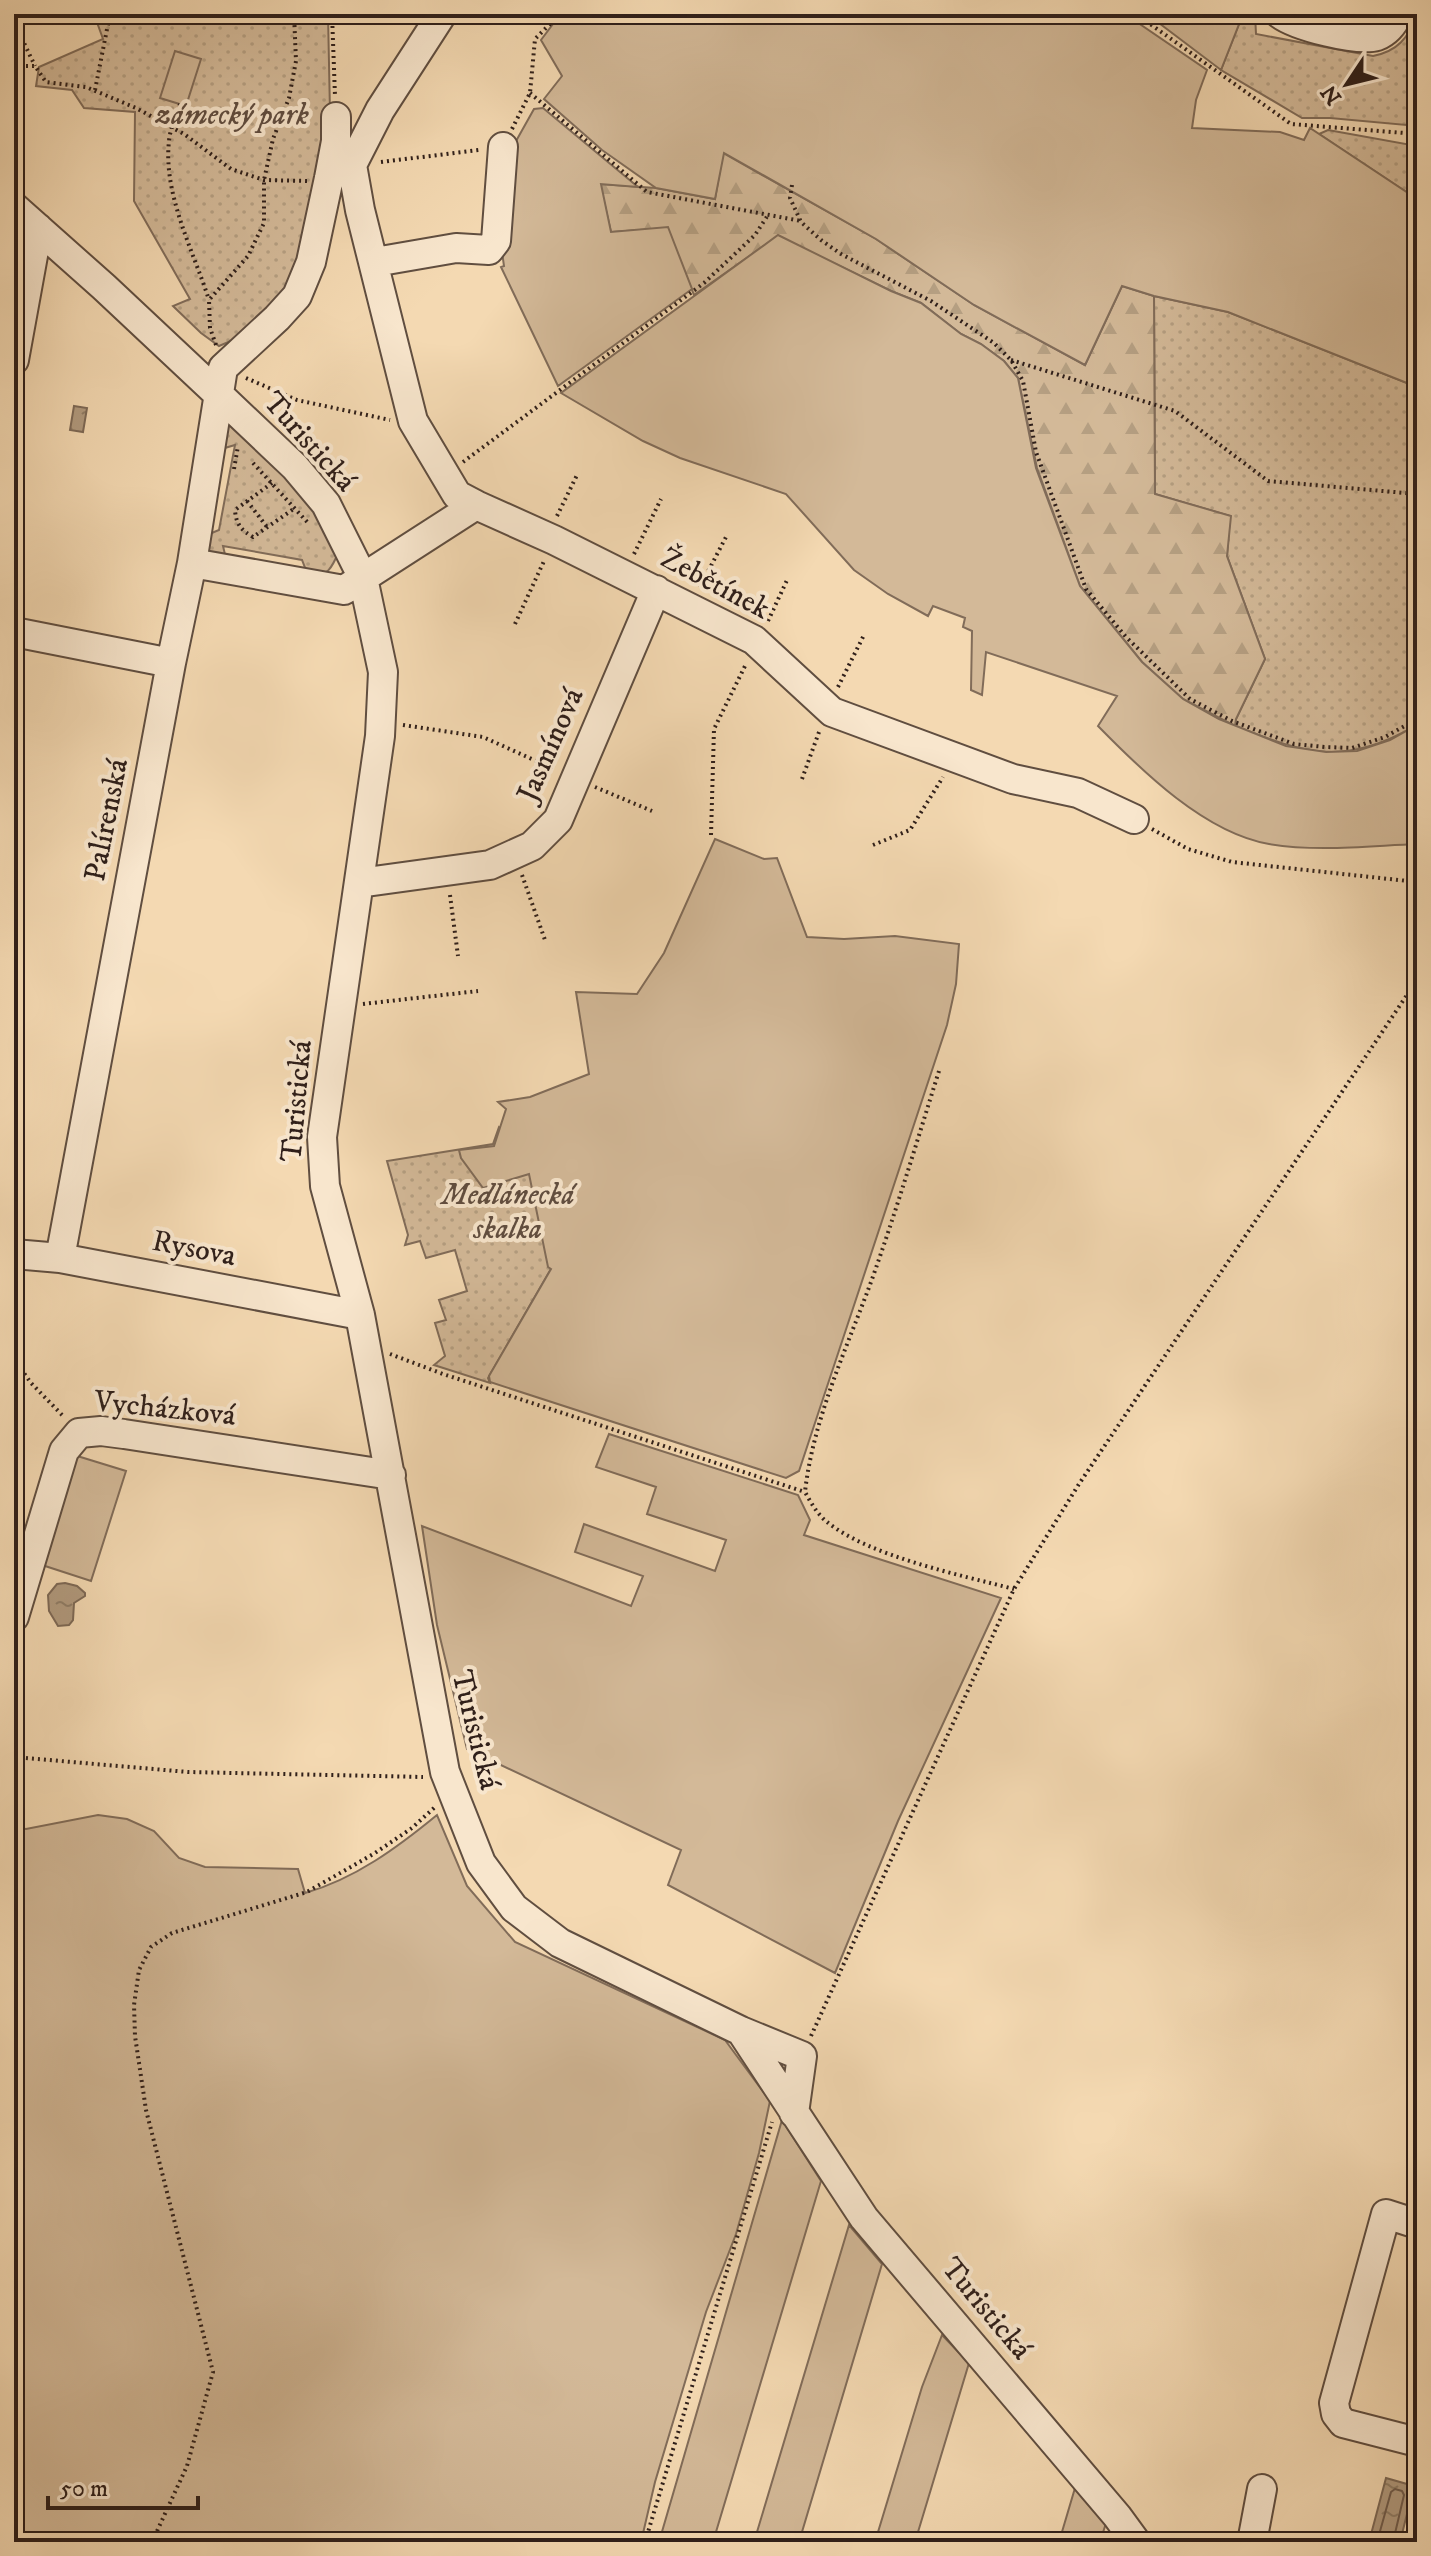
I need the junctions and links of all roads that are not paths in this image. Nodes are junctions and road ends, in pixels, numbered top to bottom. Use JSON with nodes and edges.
{"nodes":[{"id":1,"x":442,"y":14,"type":"edge"},
{"id":2,"x":1280,"y":14,"type":"edge"},
{"id":3,"x":1398,"y":14,"type":"edge"},
{"id":4,"x":503,"y":147,"type":"road end"},
{"id":5,"x":338,"y":150,"type":"junction"},
{"id":6,"x":14,"y":207,"type":"edge"},
{"id":7,"x":38,"y":228,"type":"junction"},
{"id":8,"x":375,"y":262,"type":"junction"},
{"id":9,"x":14,"y":358,"type":"edge"},
{"id":10,"x":220,"y":381,"type":"junction"},
{"id":11,"x":476,"y":505,"type":"junction"},
{"id":12,"x":192,"y":563,"type":"junction"},
{"id":13,"x":363,"y":578,"type":"junction"},
{"id":14,"x":656,"y":590,"type":"junction"},
{"id":15,"x":14,"y":632,"type":"edge"},
{"id":16,"x":171,"y":663,"type":"junction"},
{"id":17,"x":1134,"y":819,"type":"road end"},
{"id":18,"x":359,"y":883,"type":"junction"},
{"id":19,"x":14,"y":1254,"type":"edge"},
{"id":20,"x":60,"y":1258,"type":"junction"},
{"id":21,"x":360,"y":1315,"type":"junction"},
{"id":22,"x":391,"y":1475,"type":"junction"},
{"id":23,"x":14,"y":1617,"type":"edge"},
{"id":24,"x":741,"y":2031,"type":"junction"},
{"id":25,"x":788,"y":2103,"type":"junction"},
{"id":26,"x":1417,"y":2224,"type":"edge"},
{"id":27,"x":1417,"y":2442,"type":"edge"},
{"id":28,"x":1262,"y":2489,"type":"dead end"},
{"id":29,"x":1136,"y":2542,"type":"edge"},
{"id":30,"x":1252,"y":2542,"type":"edge"}],
"edges":[{"from":1,"to":5,"type":"street"},
{"from":2,"to":3,"type":"street"},
{"from":4,"to":8,"type":"street"},
{"from":5,"to":8,"type":"street","name":"Žebětínek"},
{"from":5,"to":10,"type":"street"},
{"from":6,"to":7,"type":"street","name":"Turistická"},
{"from":7,"to":9,"type":"street"},
{"from":7,"to":10,"type":"street","name":"Turistická"},
{"from":8,"to":11,"type":"street","name":"Žebětínek"},
{"from":10,"to":12,"type":"street","name":"Palírenská"},
{"from":10,"to":13,"type":"street","name":"Turistická"},
{"from":11,"to":13,"type":"street"},
{"from":11,"to":14,"type":"street","name":"Žebětínek"},
{"from":12,"to":13,"type":"street"},
{"from":12,"to":16,"type":"street","name":"Palírenská"},
{"from":13,"to":18,"type":"street","name":"Turistická"},
{"from":14,"to":17,"type":"street","name":"Žebětínek"},
{"from":14,"to":18,"type":"street","name":"Jasmínová"},
{"from":15,"to":16,"type":"street"},
{"from":16,"to":20,"type":"street","name":"Palírenská"},
{"from":18,"to":21,"type":"street","name":"Turistická"},
{"from":19,"to":20,"type":"street","name":"Rysova"},
{"from":20,"to":21,"type":"street","name":"Rysova"},
{"from":21,"to":22,"type":"street","name":"Turistická"},
{"from":22,"to":23,"type":"street","name":"Vycházková"},
{"from":22,"to":24,"type":"street","name":"Turistická"},
{"from":24,"to":25,"type":"street","name":"Turistická"},
{"from":24,"to":25,"type":"street","name":"Turistická"},
{"from":25,"to":29,"type":"street","name":"Turistická"},
{"from":26,"to":27,"type":"street"},
{"from":28,"to":30,"type":"street"}]}
